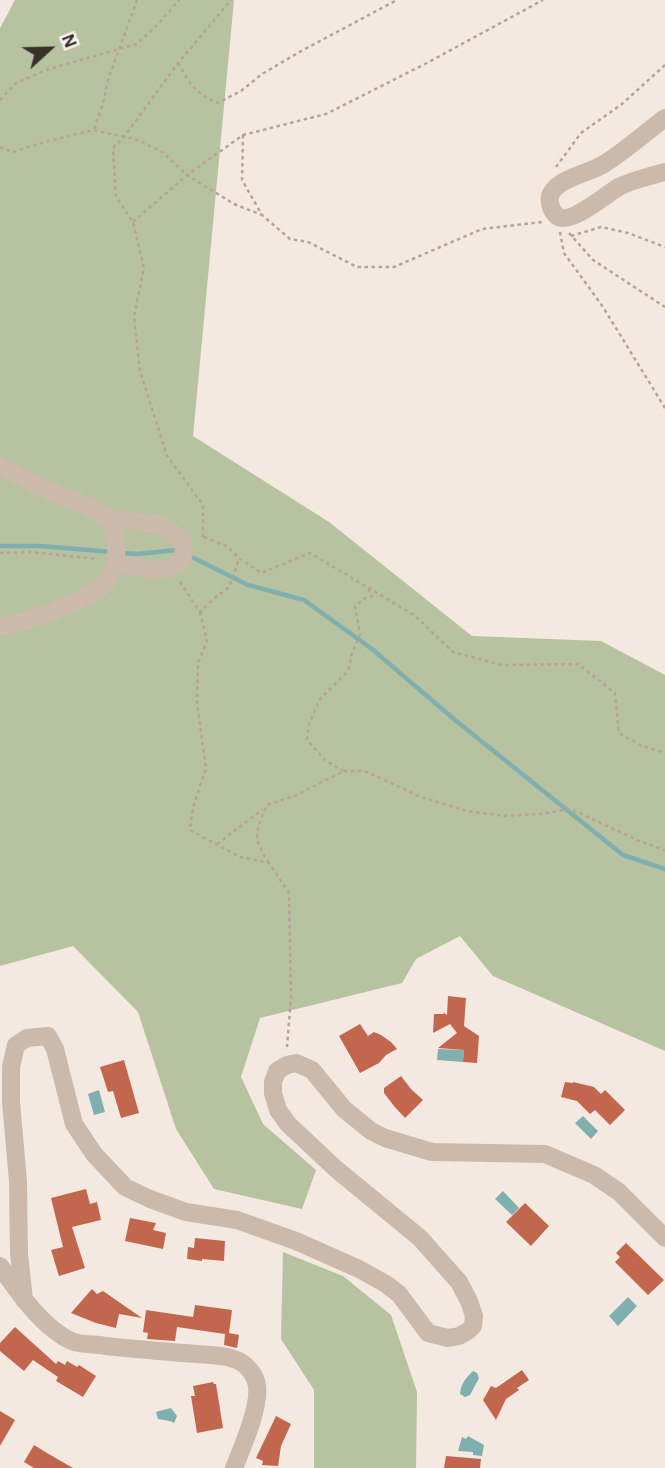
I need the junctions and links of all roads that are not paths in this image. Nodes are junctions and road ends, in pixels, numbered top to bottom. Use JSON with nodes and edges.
{"nodes":[{"id":1,"x":665,"y":118,"type":"edge"},
{"id":2,"x":665,"y":172,"type":"edge"},
{"id":3,"x":0,"y":466,"type":"edge"},
{"id":4,"x":110,"y":522,"type":"junction"},
{"id":5,"x":129,"y":565,"type":"dead end"},
{"id":6,"x":0,"y":627,"type":"edge"},
{"id":7,"x":665,"y":1238,"type":"edge"},
{"id":8,"x":0,"y":1266,"type":"edge"},
{"id":9,"x":24,"y":1300,"type":"junction"},
{"id":10,"x":234,"y":1468,"type":"edge"}],
"edges":[{"from":1,"to":2,"type":"street"},
{"from":3,"to":4,"type":"street","bridge":true},
{"from":4,"to":5,"type":"street"},
{"from":4,"to":6,"type":"street","bridge":true},
{"from":7,"to":9,"type":"street"},
{"from":8,"to":9,"type":"street"},
{"from":9,"to":10,"type":"street"}]}
